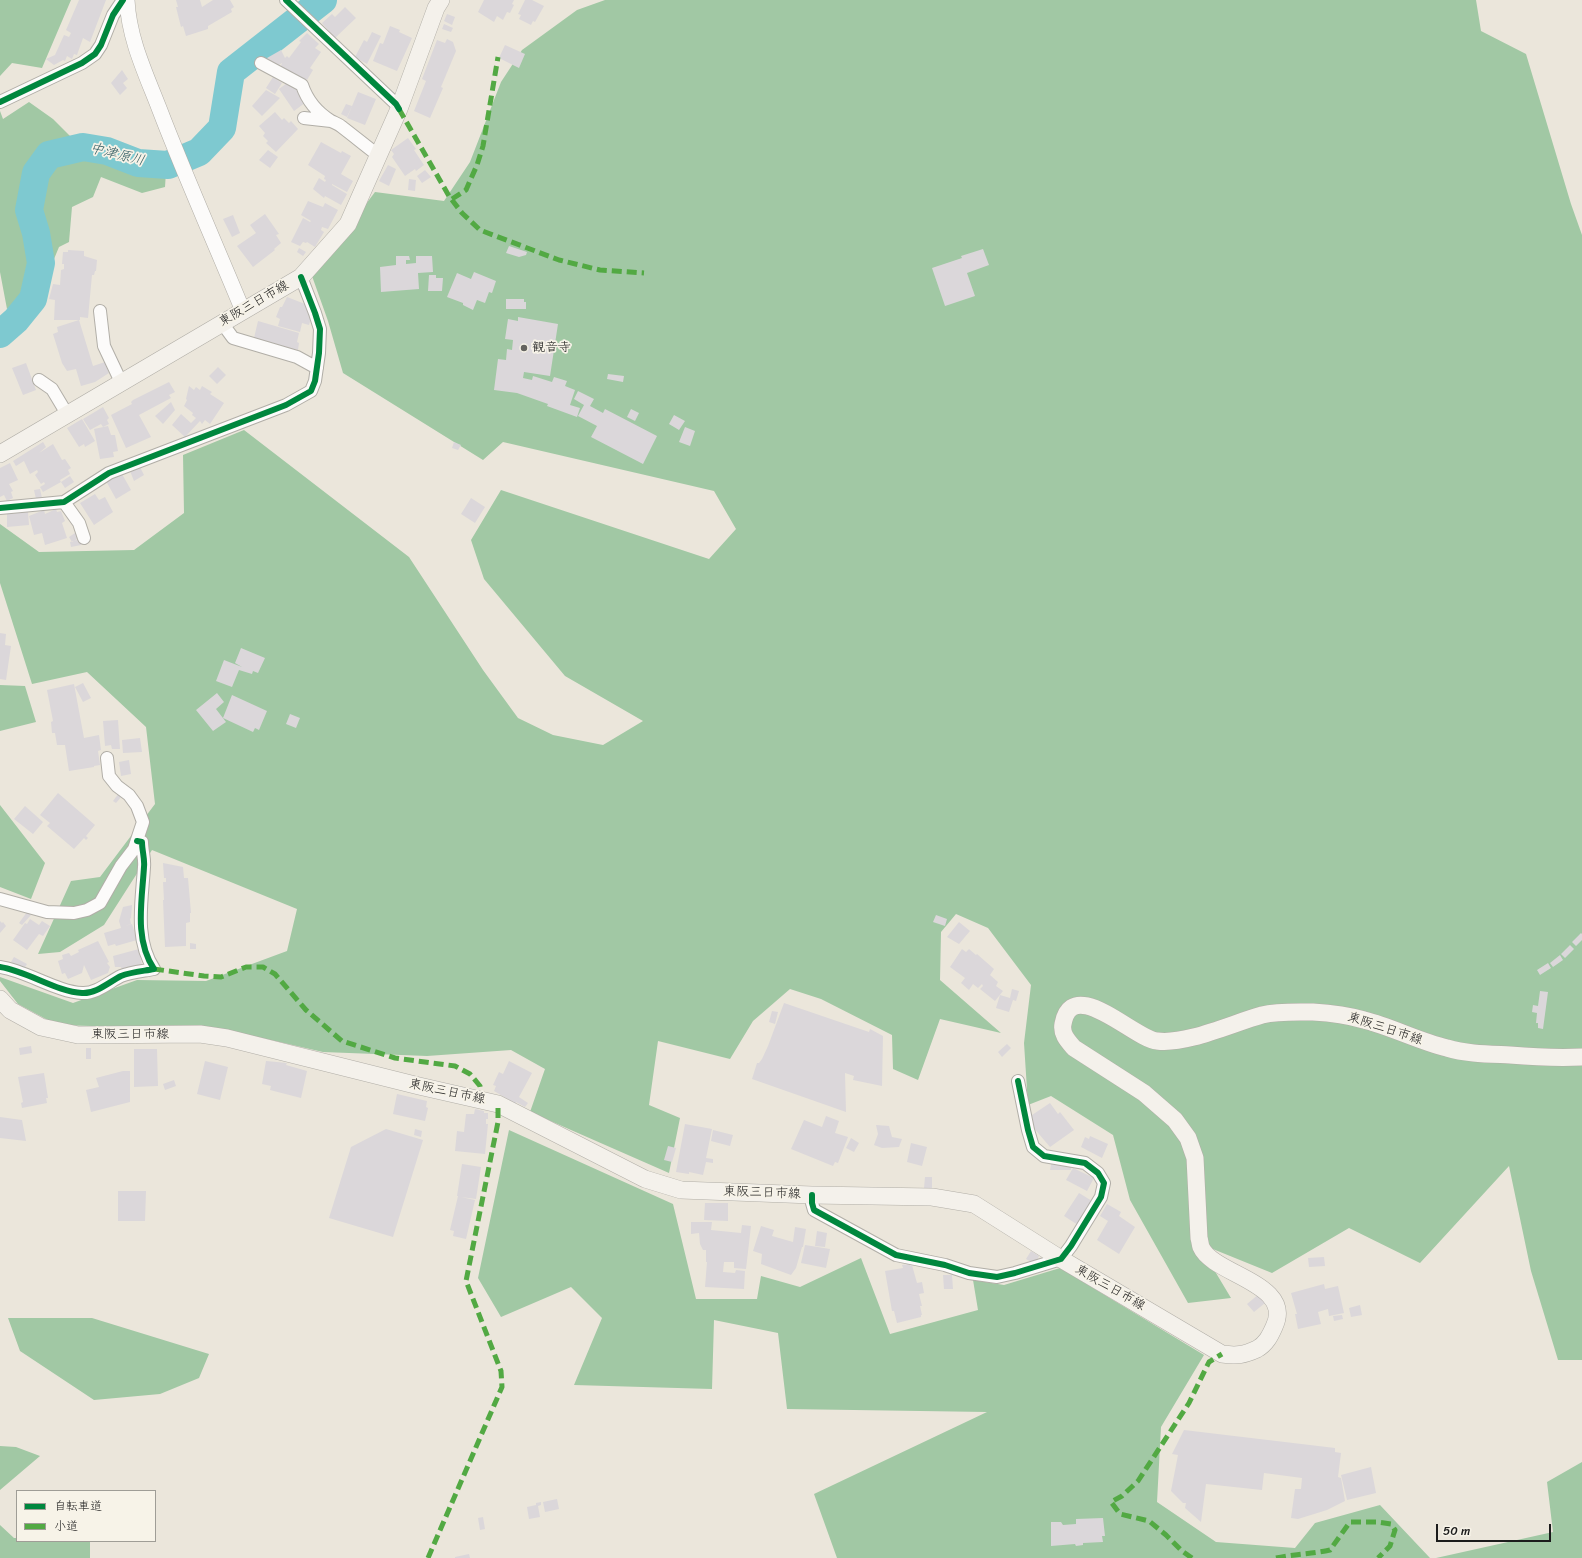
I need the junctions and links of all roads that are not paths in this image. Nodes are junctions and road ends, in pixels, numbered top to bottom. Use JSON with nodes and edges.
{"nodes":[{"id":1,"x":123,"y":0,"type":"edge"},
{"id":2,"x":127,"y":0,"type":"edge"},
{"id":3,"x":441,"y":0,"type":"edge"},
{"id":4,"x":287,"y":1,"type":"edge"},
{"id":5,"x":261,"y":63,"type":"dead end"},
{"id":6,"x":0,"y":102,"type":"edge"},
{"id":7,"x":399,"y":109,"type":"junction"},
{"id":8,"x":304,"y":118,"type":"dead end"},
{"id":9,"x":332,"y":121,"type":"junction"},
{"id":10,"x":379,"y":156,"type":"junction"},
{"id":11,"x":301,"y":277,"type":"junction"},
{"id":12,"x":100,"y":311,"type":"dead end"},
{"id":13,"x":243,"y":311,"type":"junction"},
{"id":14,"x":222,"y":323,"type":"junction"},
{"id":15,"x":317,"y":368,"type":"junction"},
{"id":16,"x":39,"y":380,"type":"dead end"},
{"id":17,"x":121,"y":382,"type":"junction"},
{"id":18,"x":67,"y":414,"type":"junction"},
{"id":19,"x":0,"y":454,"type":"edge"},
{"id":20,"x":64,"y":502,"type":"junction"},
{"id":21,"x":0,"y":508,"type":"edge"},
{"id":22,"x":84,"y":538,"type":"dead end"},
{"id":23,"x":107,"y":758,"type":"dead end"},
{"id":24,"x":137,"y":841,"type":"junction"},
{"id":25,"x":0,"y":899,"type":"edge"},
{"id":26,"x":0,"y":967,"type":"edge"},
{"id":27,"x":0,"y":998,"type":"edge"},
{"id":28,"x":1582,"y":1057,"type":"edge"},
{"id":29,"x":1018,"y":1081,"type":"dead end"},
{"id":30,"x":812,"y":1195,"type":"junction"},
{"id":31,"x":1061,"y":1259,"type":"junction"}],
"edges":[{"from":1,"to":6,"type":"street"},
{"from":2,"to":13,"type":"street"},
{"from":3,"to":7,"type":"main road","name":"東阪三日市線"},
{"from":4,"to":7,"type":"street"},
{"from":5,"to":9,"type":"street"},
{"from":7,"to":10,"type":"main road","name":"東阪三日市線"},
{"from":8,"to":9,"type":"street"},
{"from":9,"to":10,"type":"street"},
{"from":10,"to":11,"type":"main road","name":"東阪三日市線"},
{"from":11,"to":13,"type":"main road","name":"東阪三日市線"},
{"from":11,"to":15,"type":"street"},
{"from":12,"to":17,"type":"street"},
{"from":13,"to":14,"type":"main road","name":"東阪三日市線"},
{"from":14,"to":15,"type":"street"},
{"from":14,"to":17,"type":"main road","name":"東阪三日市線"},
{"from":15,"to":20,"type":"street"},
{"from":16,"to":18,"type":"street"},
{"from":17,"to":18,"type":"main road","name":"東阪三日市線"},
{"from":18,"to":19,"type":"main road","name":"東阪三日市線"},
{"from":20,"to":21,"type":"street"},
{"from":20,"to":22,"type":"street"},
{"from":23,"to":24,"type":"street"},
{"from":24,"to":25,"type":"street"},
{"from":24,"to":26,"type":"street"},
{"from":27,"to":30,"type":"main road","name":"東阪三日市線"},
{"from":28,"to":31,"type":"main road","name":"東阪三日市線"},
{"from":29,"to":31,"type":"street"},
{"from":30,"to":31,"type":"main road","name":"東阪三日市線"},
{"from":30,"to":31,"type":"street"}]}
